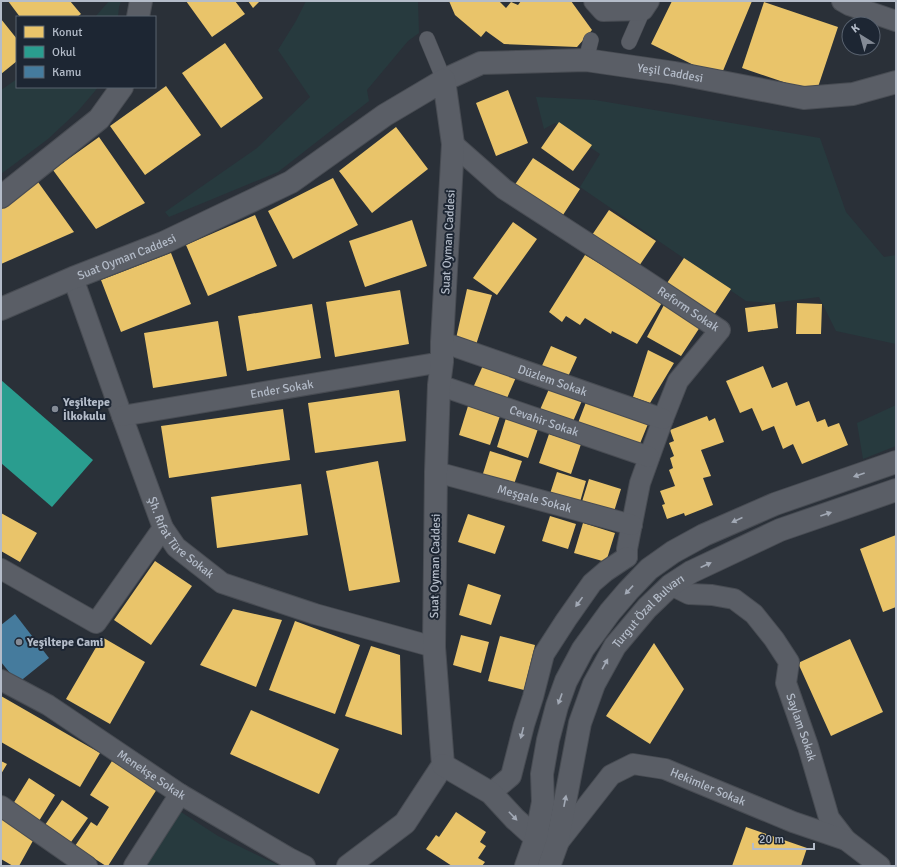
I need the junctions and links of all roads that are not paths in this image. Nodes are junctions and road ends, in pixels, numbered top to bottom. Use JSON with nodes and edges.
{"nodes":[{"id":1,"x":141,"y":1,"type":"edge"},
{"id":2,"x":594,"y":1,"type":"edge"},
{"id":3,"x":842,"y":1,"type":"edge"},
{"id":4,"x":646,"y":6,"type":"edge"},
{"id":5,"x":138,"y":16,"type":"edge"},
{"id":6,"x":896,"y":21,"type":"edge"},
{"id":7,"x":427,"y":39,"type":"dead end"},
{"id":8,"x":629,"y":42,"type":"dead end"},
{"id":9,"x":444,"y":80,"type":"junction"},
{"id":10,"x":896,"y":82,"type":"edge"},
{"id":11,"x":121,"y":88,"type":"edge"},
{"id":12,"x":453,"y":144,"type":"junction"},
{"id":13,"x":1,"y":197,"type":"edge"},
{"id":14,"x":73,"y":278,"type":"junction"},
{"id":15,"x":1,"y":309,"type":"edge"},
{"id":16,"x":442,"y":352,"type":"junction"},
{"id":17,"x":439,"y":385,"type":"junction"},
{"id":18,"x":122,"y":416,"type":"junction"},
{"id":19,"x":663,"y":419,"type":"junction"},
{"id":20,"x":649,"y":457,"type":"junction"},
{"id":21,"x":896,"y":462,"type":"edge"},
{"id":22,"x":436,"y":472,"type":"junction"},
{"id":23,"x":896,"y":490,"type":"edge"},
{"id":24,"x":632,"y":525,"type":"junction"},
{"id":25,"x":164,"y":528,"type":"junction"},
{"id":26,"x":627,"y":557,"type":"junction"},
{"id":27,"x":1,"y":569,"type":"edge"},
{"id":28,"x":650,"y":569,"type":"junction"},
{"id":29,"x":671,"y":585,"type":"junction"},
{"id":30,"x":434,"y":647,"type":"junction"},
{"id":31,"x":1,"y":680,"type":"edge"},
{"id":32,"x":443,"y":765,"type":"junction"},
{"id":33,"x":491,"y":793,"type":"junction"},
{"id":34,"x":180,"y":794,"type":"junction"},
{"id":35,"x":1,"y":806,"type":"edge"},
{"id":36,"x":536,"y":838,"type":"junction"},
{"id":37,"x":846,"y":840,"type":"junction"},
{"id":38,"x":557,"y":844,"type":"junction"},
{"id":39,"x":87,"y":866,"type":"edge"},
{"id":40,"x":134,"y":866,"type":"edge"},
{"id":41,"x":305,"y":866,"type":"edge"},
{"id":42,"x":348,"y":866,"type":"edge"},
{"id":43,"x":526,"y":866,"type":"edge"},
{"id":44,"x":549,"y":866,"type":"edge"},
{"id":45,"x":880,"y":866,"type":"edge"}],
"edges":[{"from":1,"to":5,"type":"street"},
{"from":2,"to":4,"type":"street"},
{"from":3,"to":6,"type":"street"},
{"from":4,"to":8,"type":"street"},
{"from":7,"to":9,"type":"street"},
{"from":9,"to":10,"type":"street","name":"Yeşil Caddesi"},
{"from":9,"to":12,"type":"street","name":"Suat Oyman Caddesi"},
{"from":9,"to":14,"type":"street","name":"Suat Oyman Caddesi"},
{"from":11,"to":13,"type":"street"},
{"from":12,"to":16,"type":"street","name":"Suat Oyman Caddesi"},
{"from":12,"to":19,"type":"street","name":"Reform Sokak"},
{"from":14,"to":15,"type":"street","name":"Suat Oyman Caddesi"},
{"from":14,"to":18,"type":"street","name":"Şh. Rıfat Türe Sokak"},
{"from":16,"to":17,"type":"street","name":"Suat Oyman Caddesi"},
{"from":16,"to":18,"type":"street","name":"Ender Sokak"},
{"from":16,"to":19,"type":"street","name":"Düzlem Sokak"},
{"from":17,"to":20,"type":"street","name":"Cevahir Sokak"},
{"from":17,"to":22,"type":"street","name":"Suat Oyman Caddesi"},
{"from":18,"to":25,"type":"street","name":"Şh. Rıfat Türe Sokak"},
{"from":19,"to":20,"type":"street","name":"Reform Sokak"},
{"from":20,"to":24,"type":"street","name":"Reform Sokak"},
{"from":21,"to":28,"type":"street","one_way":true},
{"from":22,"to":24,"type":"street","name":"Meşgale Sokak"},
{"from":22,"to":30,"type":"street","name":"Suat Oyman Caddesi"},
{"from":29,"to":23,"type":"street","name":"Turgut Özal Bulvarı","one_way":true},
{"from":24,"to":26,"type":"street","name":"Reform Sokak"},
{"from":25,"to":27,"type":"street"},
{"from":25,"to":30,"type":"street","name":"Şh. Rıfat Türe Sokak"},
{"from":26,"to":28,"type":"street"},
{"from":26,"to":33,"type":"street","one_way":true},
{"from":28,"to":36,"type":"street","one_way":true},
{"from":29,"to":37,"type":"street","name":"Saylam Sokak"},
{"from":38,"to":29,"type":"street","name":"Turgut Özal Bulvarı","one_way":true},
{"from":30,"to":32,"type":"street","name":"Suat Oyman Caddesi"},
{"from":31,"to":34,"type":"street","name":"Menekşe Sokak"},
{"from":32,"to":33,"type":"street"},
{"from":32,"to":42,"type":"street"},
{"from":33,"to":36,"type":"street","one_way":true},
{"from":34,"to":40,"type":"street"},
{"from":34,"to":41,"type":"street","name":"Menekşe Sokak"},
{"from":35,"to":39,"type":"street"},
{"from":36,"to":38,"type":"street"},
{"from":36,"to":43,"type":"street"},
{"from":37,"to":38,"type":"street","name":"Hekimler Sokak"},
{"from":37,"to":45,"type":"street","name":"Hekimler Sokak"},
{"from":38,"to":44,"type":"street","name":"Turgut Özal Bulvarı"}]}
